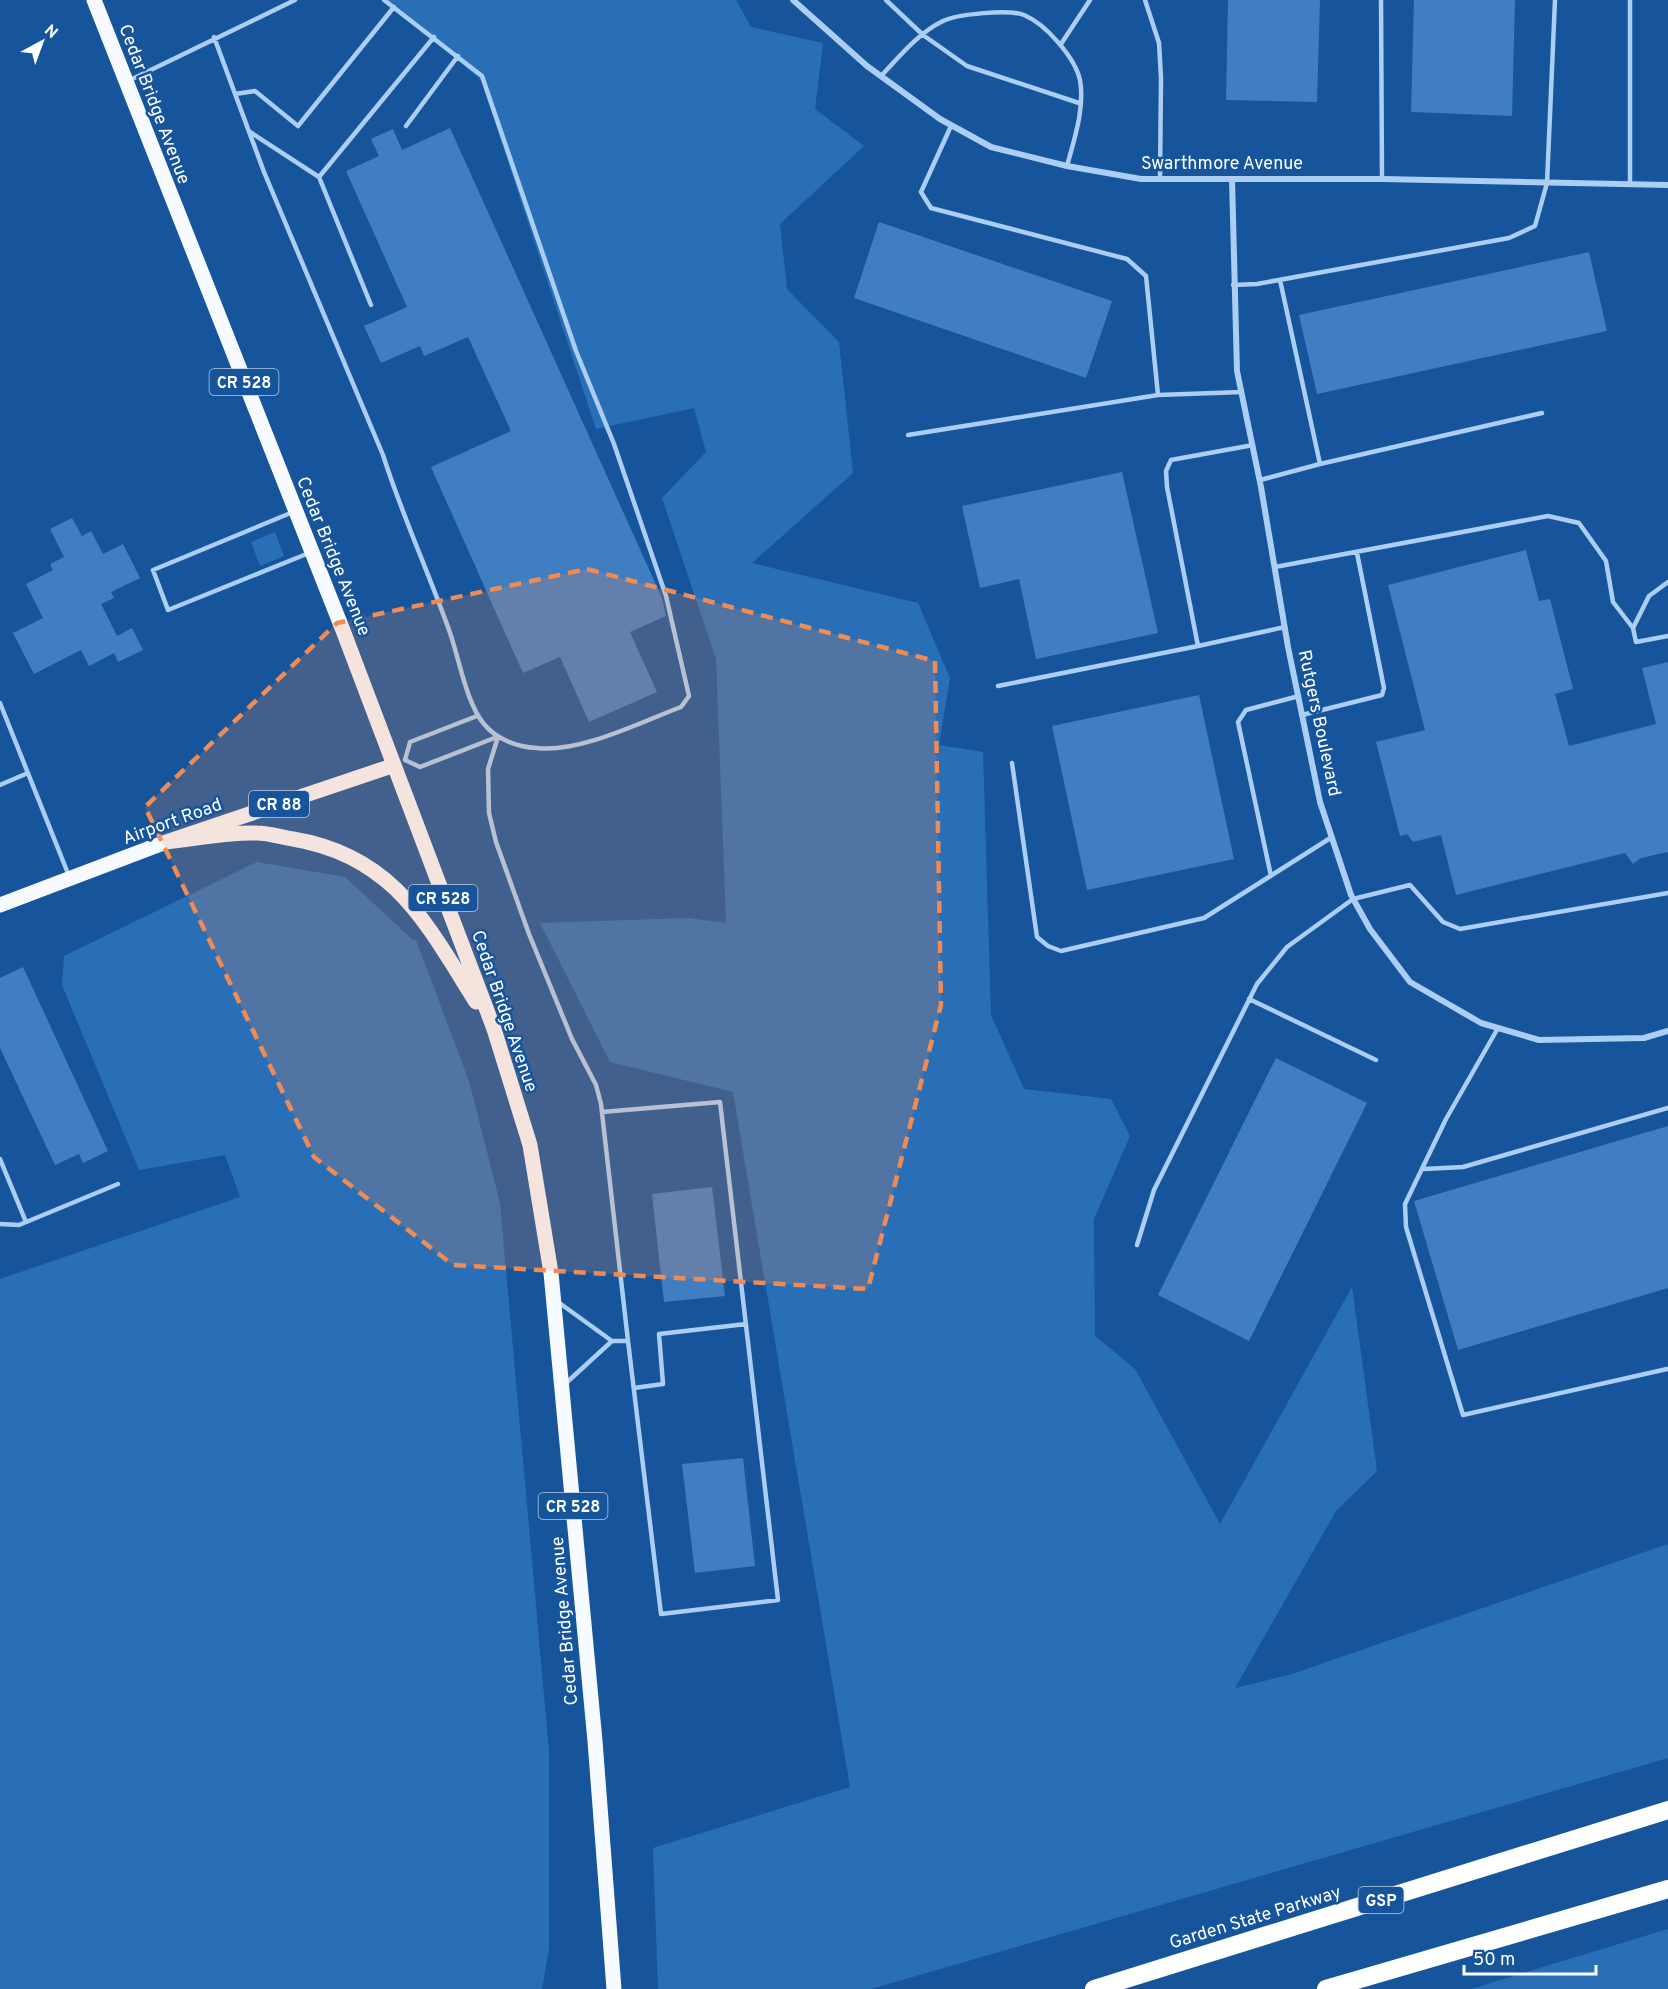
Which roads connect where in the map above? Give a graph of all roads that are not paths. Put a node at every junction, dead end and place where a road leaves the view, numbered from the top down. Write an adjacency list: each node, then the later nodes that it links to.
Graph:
1 (93, 0): 18 (main road, Cedar Bridge Avenue / CR 528)
2 (295, 0): 13 (lane)
3 (384, 0): 11 (lane)
4 (794, 0): 17 (street, Swarthmore Avenue)
5 (886, 0): 12 (lane)
6 (1090, 0): 15 (lane)
7 (1145, 0): 26 (lane)
8 (1381, 0): 28 (lane)
9 (1555, 0): 29 (lane)
10 (1630, 0): 30 (lane)
11 (394, 7): 14 (lane); 19 (lane)
12 (923, 35): 15 (lane); 17 (lane); 20 (lane)
13 (214, 37): 18 (lane); 19 (lane)
14 (434, 38): 16 (lane); 25 (lane)
15 (1061, 44): 20 (lane)
16 (458, 56): 21 (lane); 56 (lane)
17 (881, 76): 22 (street, Swarthmore Avenue)
18 (125, 82): 42 (main road, Cedar Bridge Avenue / CR 528)
19 (235, 94): 23 (lane)
20 (1079, 103): 24 (lane)
21 (406, 126)
22 (951, 126): 24 (street, Swarthmore Avenue); 36 (lane)
23 (249, 132): 25 (lane); 55 (lane)
24 (1067, 166): 26 (street, Swarthmore Avenue)
25 (319, 177): 34 (lane)
26 (1160, 179): 27 (street, Swarthmore Avenue)
27 (1232, 179): 28 (street, Swarthmore Avenue); 33 (street, Rutgers Boulevard)
28 (1382, 179): 29 (street, Swarthmore Avenue)
29 (1547, 183): 30 (street, Swarthmore Avenue); 32 (lane)
30 (1630, 184): 31 (street, Swarthmore Avenue)
31 (1668, 185)
32 (1280, 280): 33 (lane); 40 (lane)
33 (1233, 285): 35 (street, Rutgers Boulevard)
34 (371, 304)
35 (1242, 392): 36 (lane); 39 (street, Rutgers Boulevard)
36 (1158, 395): 38 (lane)
37 (1542, 413): 40 (lane)
38 (908, 435)
39 (1253, 445): 41 (street, Rutgers Boulevard); 50 (lane)
40 (1320, 464): 41 (lane)
41 (1260, 480): 45 (street, Rutgers Boulevard)
42 (296, 511): 43 (main road, Cedar Bridge Avenue / CR 528); 43 (lane)
43 (312, 552): 57 (main road, Cedar Bridge Avenue / CR 528)
44 (1357, 553): 45 (lane); 48 (lane); 54 (lane)
45 (1275, 567): 47 (street, Rutgers Boulevard)
46 (1668, 582): 48 (lane)
47 (1285, 627): 50 (lane); 52 (street, Rutgers Boulevard)
48 (1633, 628): 49 (lane)
49 (1668, 636)
50 (1198, 646): 51 (lane)
51 (998, 686)
52 (1299, 696): 54 (street, Rutgers Boulevard); 63 (lane)
53 (0, 703): 59 (lane)
54 (1302, 715): 61 (street, Rutgers Boulevard)
55 (477, 716): 56 (lane); 57 (lane)
56 (498, 737): 57 (lane); 74 (lane)
57 (399, 763): 62 (main road, Airport Road / CR 88); 70 (main road, Cedar Bridge Avenue / CR 528)
58 (1012, 763): 63 (lane)
59 (28, 773): 60 (lane); 64 (lane)
60 (0, 785)
61 (1332, 837): 63 (lane); 66 (street, Rutgers Boulevard)
62 (166, 842): 64 (main road, Airport Road / CR 88); 70 (main road)
63 (1271, 876)
64 (70, 880): 67 (main road, Airport Road / CR 88)
65 (1668, 893): 66 (lane)
66 (1353, 899): 68 (lane); 69 (street, Rutgers Boulevard)
67 (0, 905)
68 (1249, 999): 72 (lane); 80 (lane)
69 (1498, 1028): 71 (street, Rutgers Boulevard); 76 (lane)
70 (494, 1029): 81 (main road, Cedar Bridge Avenue / CR 528)
71 (1668, 1030)
72 (1376, 1060)
73 (1668, 1108): 76 (lane)
74 (602, 1112): 82 (lane); 84 (lane)
75 (0, 1160): 78 (lane)
76 (1424, 1169): 85 (lane)
77 (118, 1184): 78 (lane)
78 (26, 1222): 79 (lane)
79 (0, 1224)
80 (1137, 1245)
81 (553, 1298): 83 (lane); 86 (main road, Cedar Bridge Avenue / CR 528)
82 (746, 1324): 87 (lane); 87 (lane)
83 (612, 1341): 84 (lane); 86 (lane)
84 (628, 1341): 87 (lane)
85 (1667, 1370)
86 (562, 1386): 90 (main road, Cedar Bridge Avenue / CR 528)
87 (634, 1388)
88 (1668, 1810): 91 (highway, Garden State Parkway / GSP)
89 (1668, 1889): 92 (highway)
90 (614, 1989)
91 (1094, 1989)
92 (1326, 1989)

